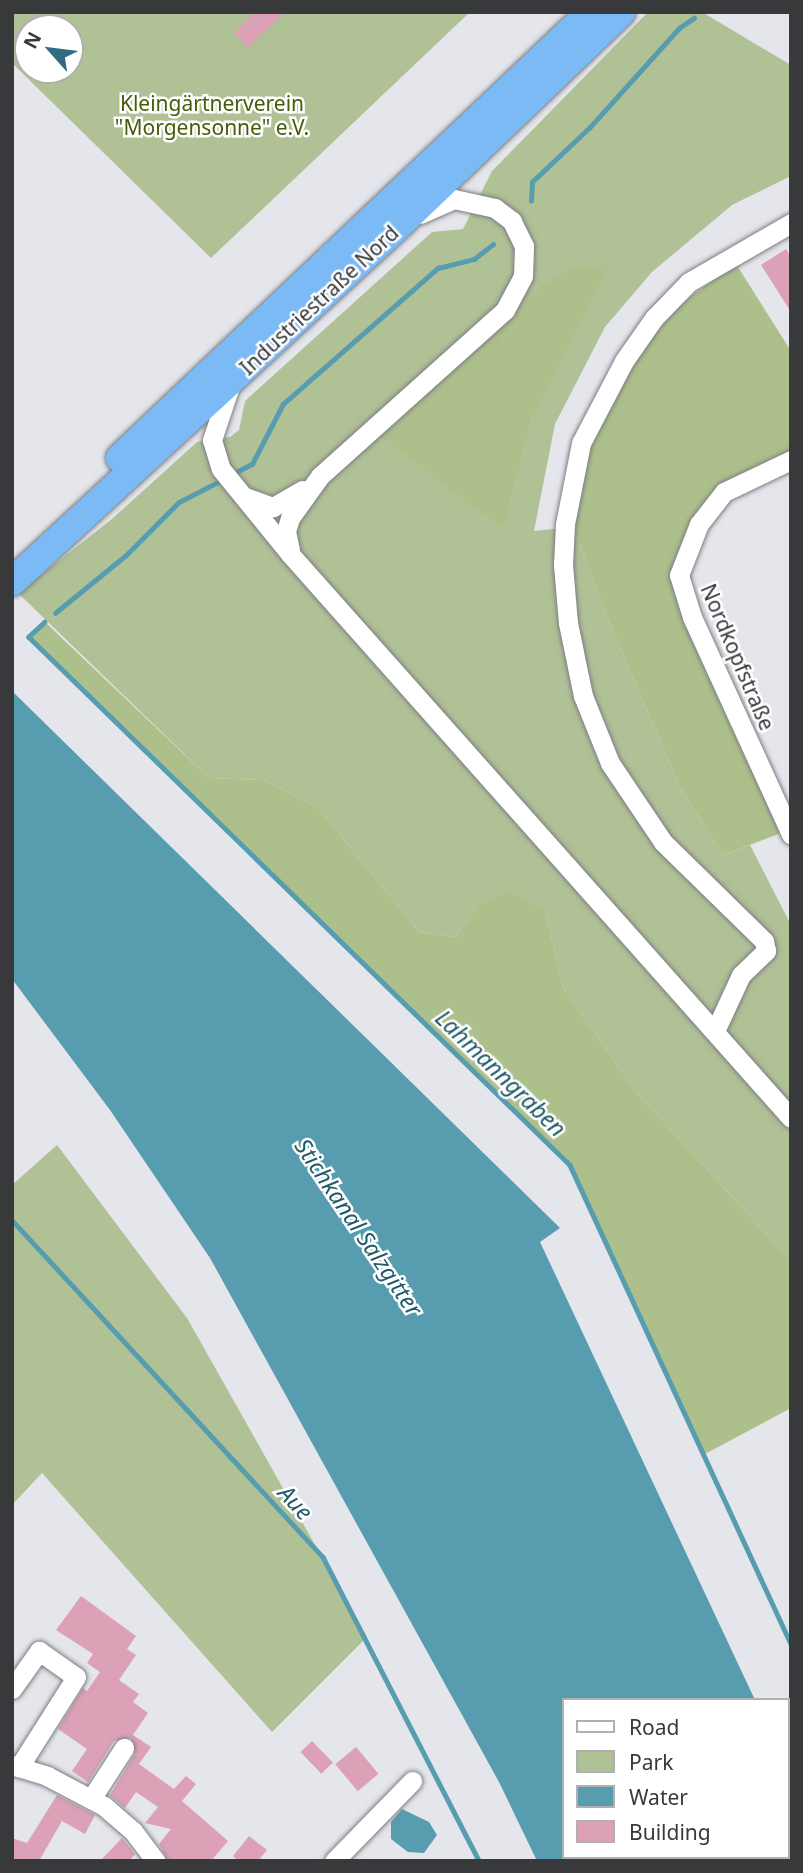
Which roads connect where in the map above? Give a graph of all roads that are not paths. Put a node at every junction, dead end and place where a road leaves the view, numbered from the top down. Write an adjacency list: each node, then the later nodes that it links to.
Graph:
1 (591, 12): 10 (highway, Industriestraße Nord)
2 (621, 12): 4 (highway, Industriestraße Nord)
3 (791, 223): 13 (street)
4 (396, 228): 5 (highway, Industriestraße Nord); 7 (street)
5 (232, 382): 8 (street); 11 (highway, Industriestraße Nord)
6 (791, 460): 12 (street, Nordkopfstraße)
7 (320, 476): 8 (street); 9 (street)
8 (242, 495): 9 (street)
9 (290, 554): 13 (street)
10 (12, 560)
11 (12, 582)
12 (791, 834)
13 (715, 1031): 14 (street)
14 (791, 1118)
15 (12, 1689): 17 (street)
16 (124, 1748): 19 (street)
17 (16, 1766): 19 (street)
18 (412, 1781): 21 (street)
19 (91, 1799): 20 (street)
20 (156, 1861)
21 (334, 1861)

